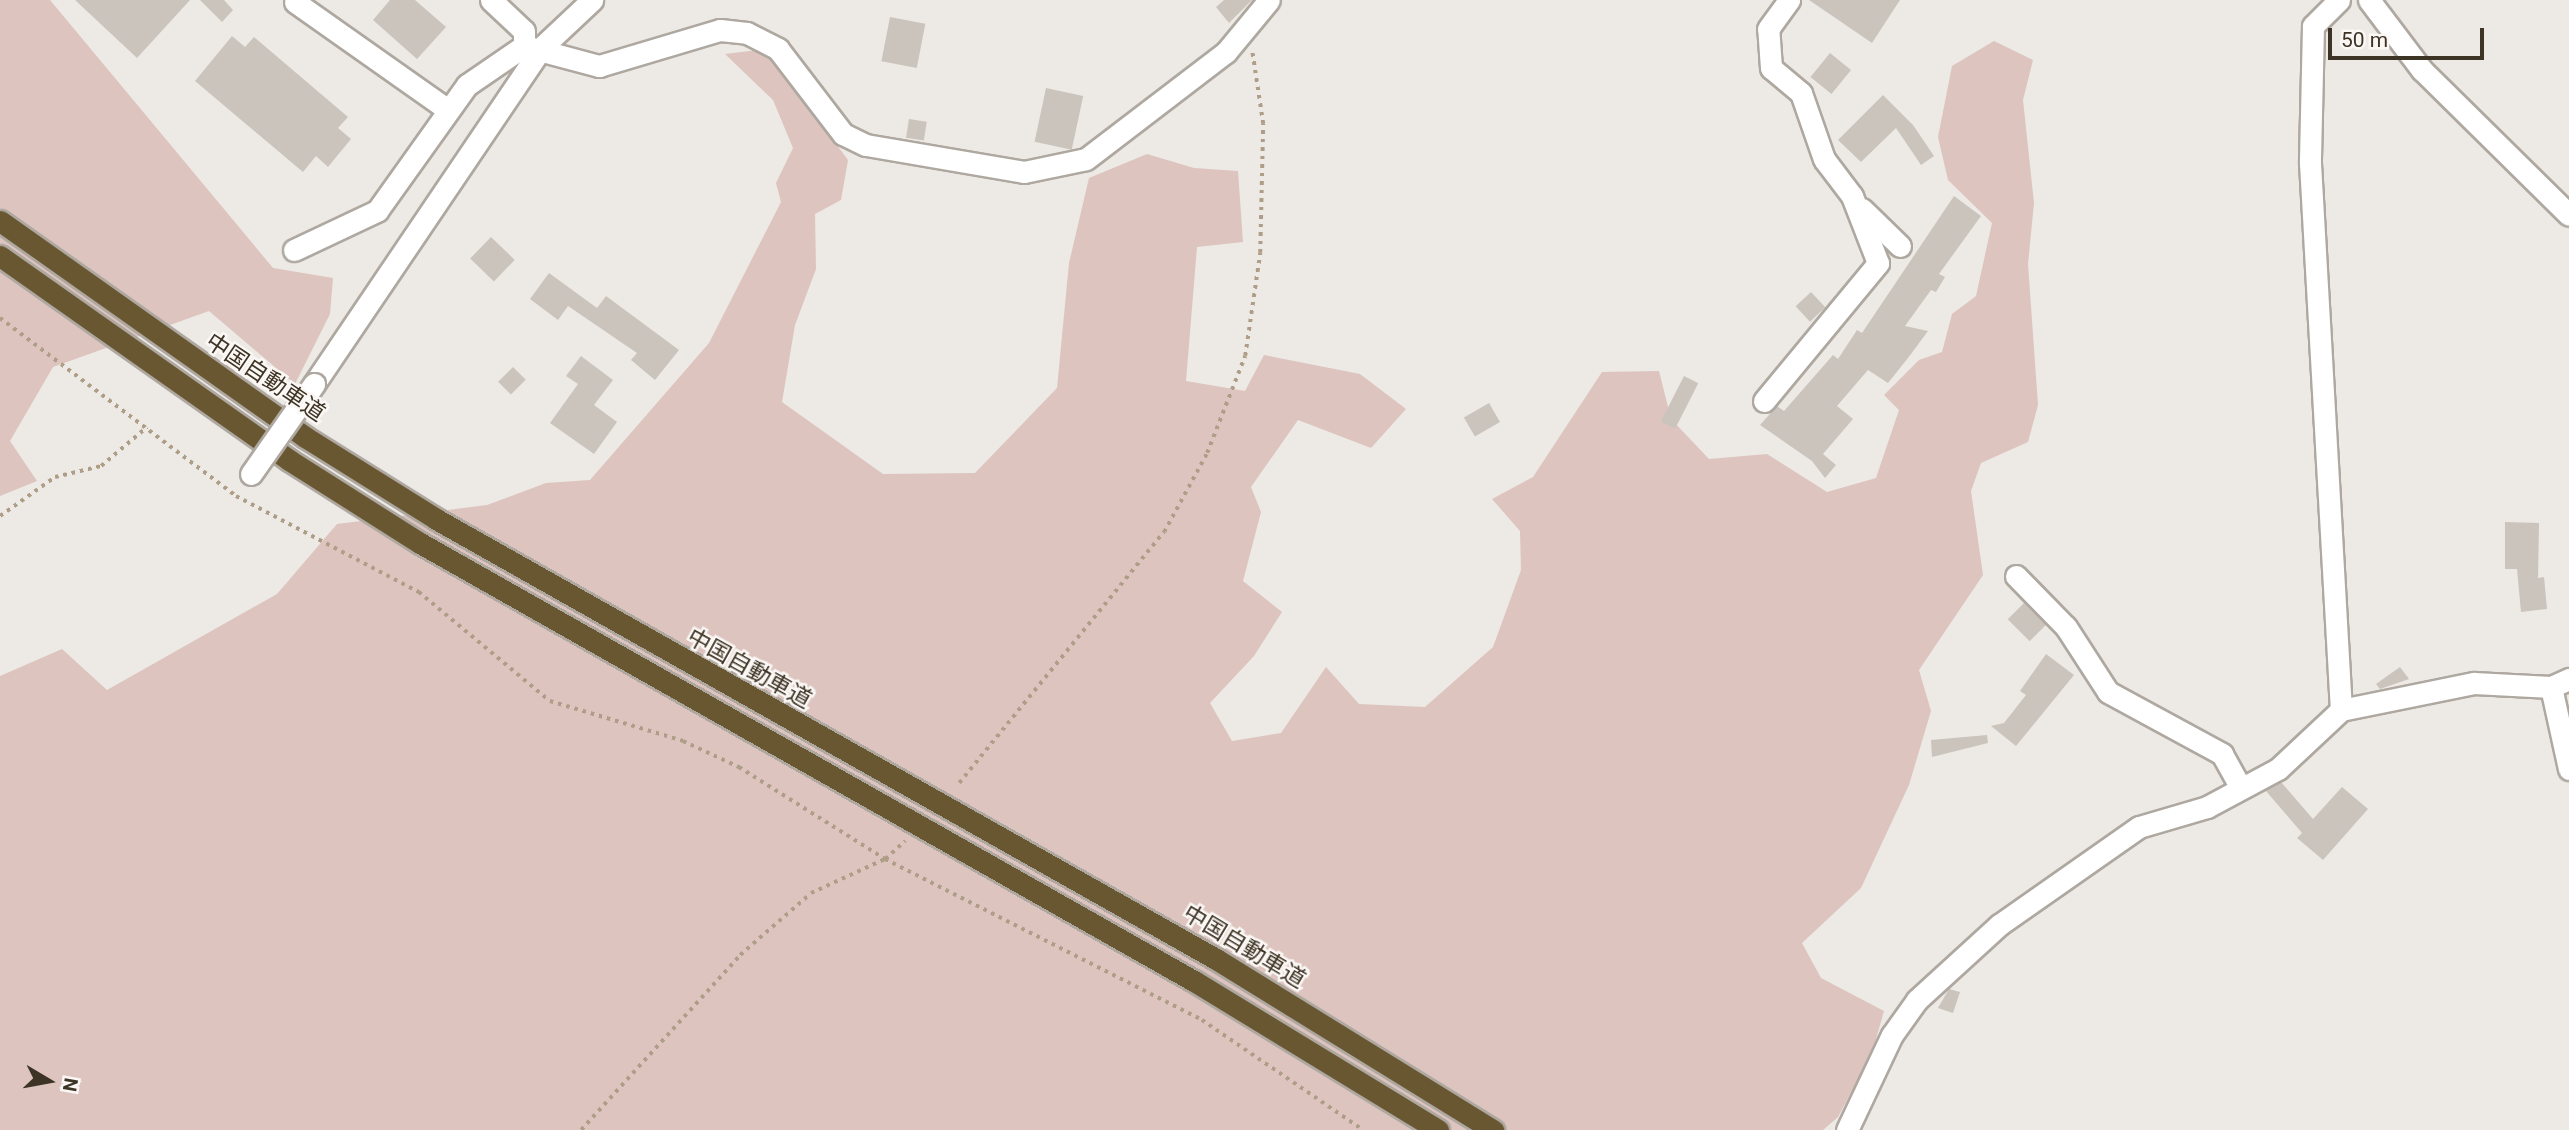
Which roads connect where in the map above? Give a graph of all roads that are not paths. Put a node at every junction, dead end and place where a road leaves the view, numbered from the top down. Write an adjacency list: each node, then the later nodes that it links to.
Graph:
1 (491, 0): 8 (street)
2 (592, 0): 8 (street)
3 (1269, 0): 8 (street)
4 (1789, 0): 10 (street)
5 (2339, 0): 20 (street)
6 (2369, 0): 11 (street)
7 (295, 2): 9 (street)
8 (533, 46): 9 (street); 17 (street, bridge)
9 (448, 110): 14 (street)
10 (1852, 196): 13 (street); 16 (street)
11 (2569, 215)
12 (0, 222): 24 (highway, 中国自動車道)
13 (1900, 246)
14 (294, 250)
15 (0, 256): 23 (highway)
16 (1764, 401)
17 (251, 474)
18 (2016, 576): 22 (street)
19 (2560, 683): 20 (street); 21 (street)
20 (2342, 710): 22 (street)
21 (2569, 769)
22 (2240, 787): 25 (street)
23 (1438, 1130)
24 (1493, 1130)
25 (1847, 1130)

